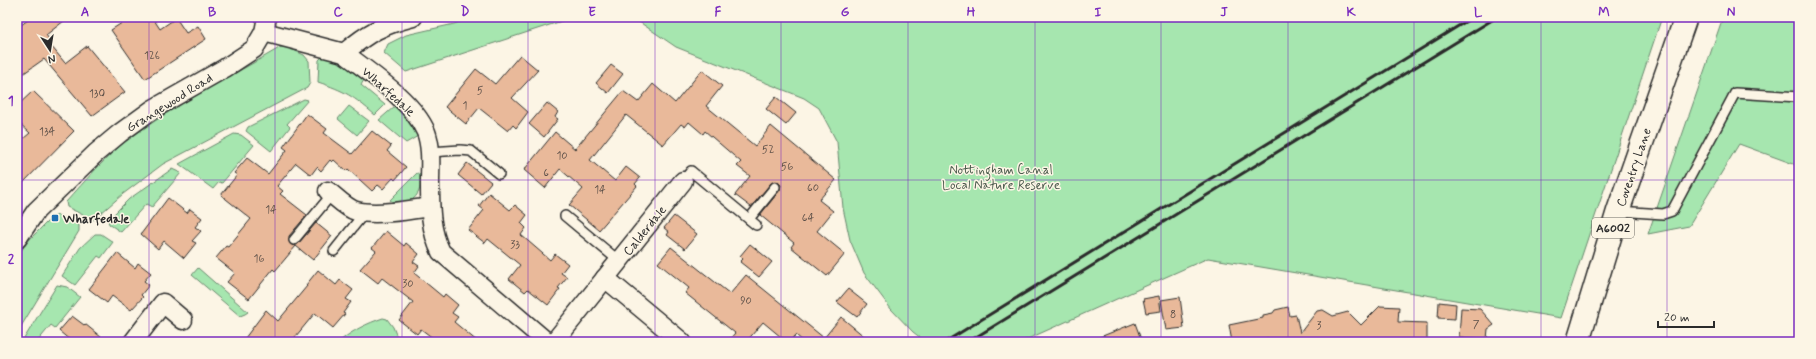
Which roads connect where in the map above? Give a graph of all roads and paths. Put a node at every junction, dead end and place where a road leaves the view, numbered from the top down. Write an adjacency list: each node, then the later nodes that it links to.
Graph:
1 (414, 17): 4 (street)
2 (1686, 17): 13 (main road, Coventry Lane / A6002)
3 (266, 24): 4 (street); 15 (street, Grangewood Road)
4 (344, 53): 6 (street, Wharfedale)
5 (1799, 97): 13 (lane)
6 (430, 152): 7 (lane); 11 (street, Wharfedale)
7 (499, 174)
8 (683, 181): 9 (lane); 18 (street, Calderdale)
9 (775, 186)
10 (330, 193): 12 (street); 16 (lane)
11 (430, 207): 12 (street); 22 (street, Wharfedale)
12 (366, 211): 17 (lane)
13 (1618, 211): 25 (main road, Coventry Lane / A6002)
14 (565, 216): 18 (lane)
15 (17, 239)
16 (294, 240)
17 (334, 251)
18 (619, 261): 19 (street, Calderdale)
19 (605, 278): 23 (street, Calderdale); 24 (street)
20 (183, 320): 21 (street)
21 (133, 342)
22 (546, 342)
23 (554, 342)
24 (682, 342)
25 (1578, 342)

